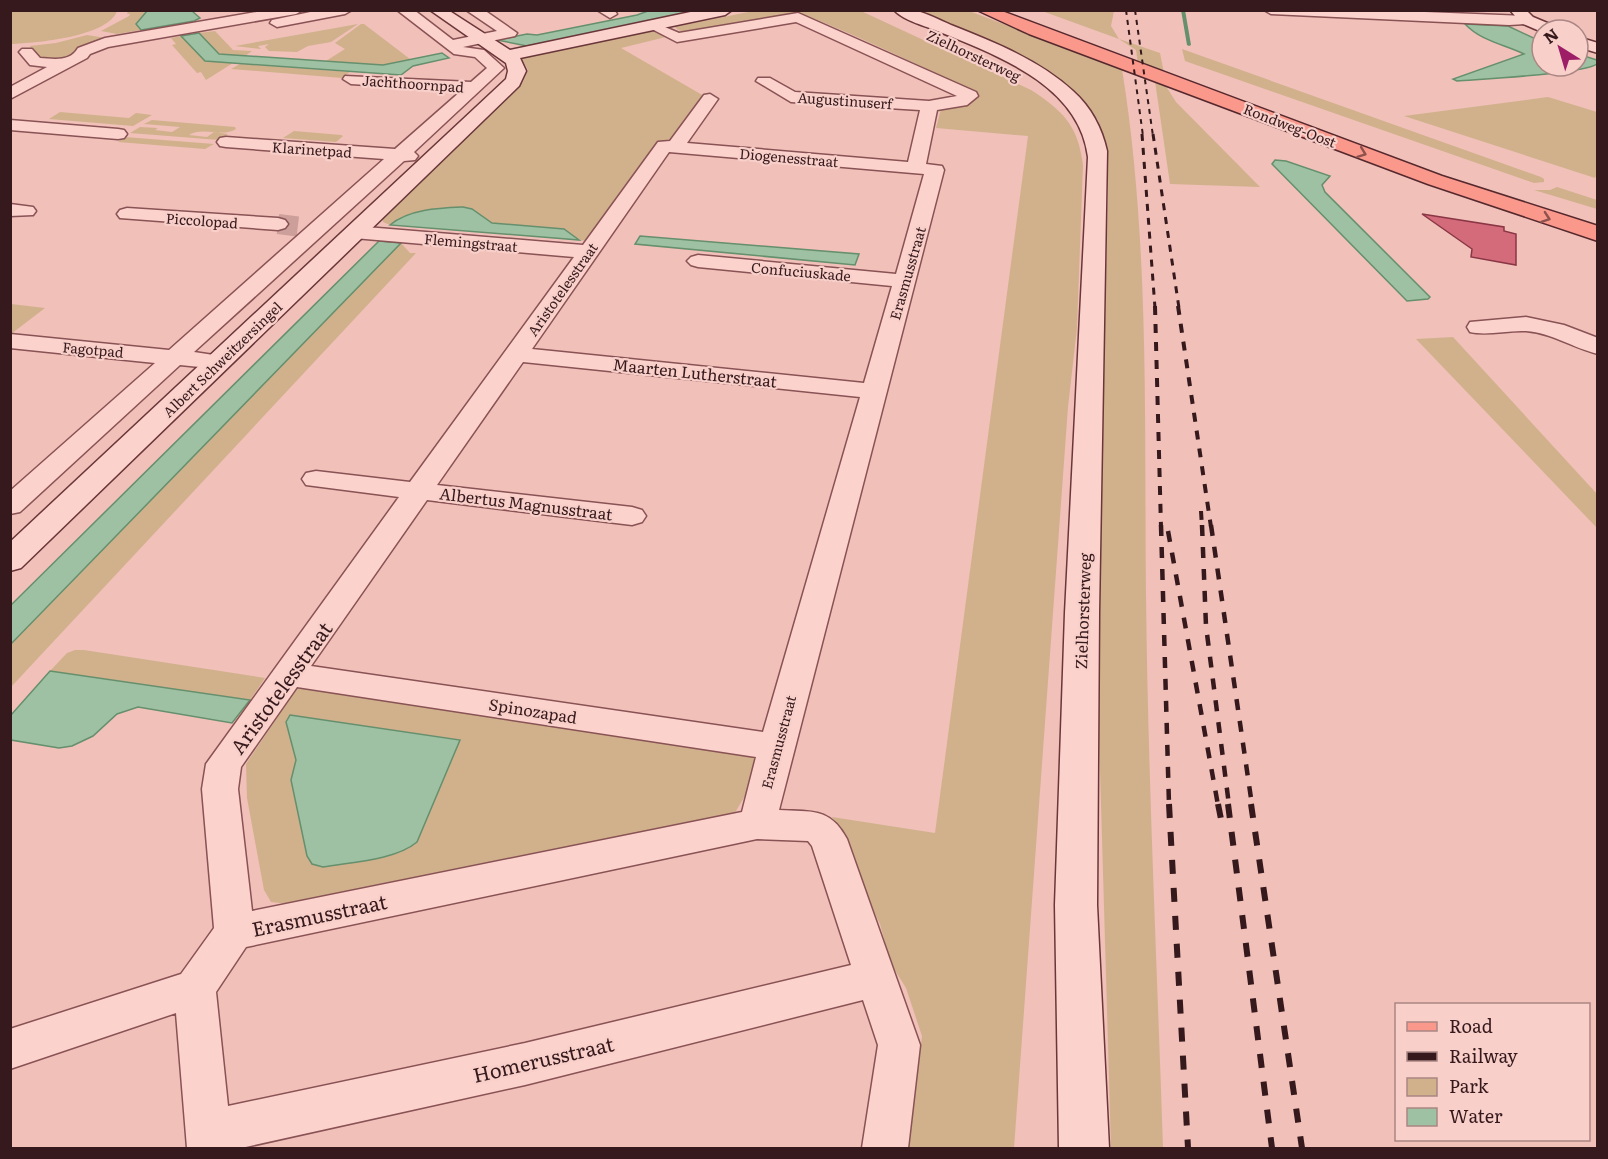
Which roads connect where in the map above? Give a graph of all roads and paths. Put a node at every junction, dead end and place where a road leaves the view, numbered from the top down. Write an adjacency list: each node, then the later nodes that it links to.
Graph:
1 (296, 10): 12 (street)
2 (345, 10): 12 (street)
3 (404, 10): 15 (street, Albert Schweitzersingel)
4 (437, 10): 14 (street)
5 (474, 10): 14 (street)
6 (724, 10): 13 (street)
7 (984, 10): 36 (main road, Rondweg-Oost, one-way to 36)
8 (1012, 10): 33 (main road, Rondweg-Oost)
9 (1271, 10): 11 (street)
10 (894, 13): 62 (street, Zielhorsterweg)
11 (1522, 15)
12 (224, 23): 18 (street)
13 (653, 26): 17 (street); 24 (street)
14 (480, 39): 15 (street); 17 (street)
15 (451, 45): 21 (street, Albert Schweitzersingel)
16 (27, 52): 18 (street)
17 (507, 56): 30 (street, Albert Schweitzersingel)
18 (65, 64): 22 (street)
19 (351, 79): 21 (street, Jachthoornpad)
20 (764, 81): 24 (street, Augustinuserf)
21 (475, 87): 29 (street, Albert Schweitzersingel)
22 (10, 93)
23 (710, 99): 28 (street, Aristotelesstraat)
24 (929, 106): 31 (street)
25 (10, 125): 26 (street)
26 (118, 134)
27 (226, 142): 29 (street, Klarinetpad)
28 (669, 147): 31 (street, Diogenesstraat); 37 (street, Aristotelesstraat)
29 (398, 156): 30 (street); 44 (street, Albert Schweitzersingel)
30 (433, 158): 35 (street, Albert Schweitzersingel)
31 (915, 168): 39 (street, Erasmusstraat)
32 (127, 214): 34 (street, Piccolopad)
33 (1598, 217)
34 (278, 224)
35 (354, 232): 37 (street, Flemingstraat); 45 (street, Albert Schweitzersingel)
36 (1598, 234)
37 (588, 252): 43 (street, Aristotelesstraat)
38 (698, 261): 39 (street, Confuciuskade)
39 (905, 280): 46 (street, Erasmusstraat)
40 (1478, 327): 42 (street)
41 (10, 341): 44 (street, Fagotpad)
42 (1598, 347)
43 (516, 354): 46 (street, Maarten Lutherstraat); 48 (street, Aristotelesstraat)
44 (176, 356): 45 (street, Fagotpad); 49 (street, Albert Schweitzersingel)
45 (219, 362): 52 (street, Albert Schweitzersingel)
46 (873, 391): 55 (street, Erasmusstraat)
47 (316, 479): 48 (street)
48 (420, 490): 51 (street, Albertus Magnusstraat); 54 (street, Aristotelesstraat)
49 (10, 506)
50 (10, 513): 52 (street)
51 (632, 516)
52 (55, 519): 53 (street, Albert Schweitzersingel)
53 (10, 561)
54 (289, 674): 55 (street, Spinozapad); 57 (street, Aristotelesstraat)
55 (776, 747): 56 (street, Erasmusstraat)
56 (757, 824): 57 (street, Erasmusstraat); 58 (street, Erasmusstraat)
57 (234, 932): 59 (street)
58 (875, 978): 61 (street, Homerusstraat); 63 (street)
59 (195, 988): 60 (street); 61 (street)
60 (10, 1049)
61 (209, 1141)
62 (1082, 1142)
63 (885, 1149)

